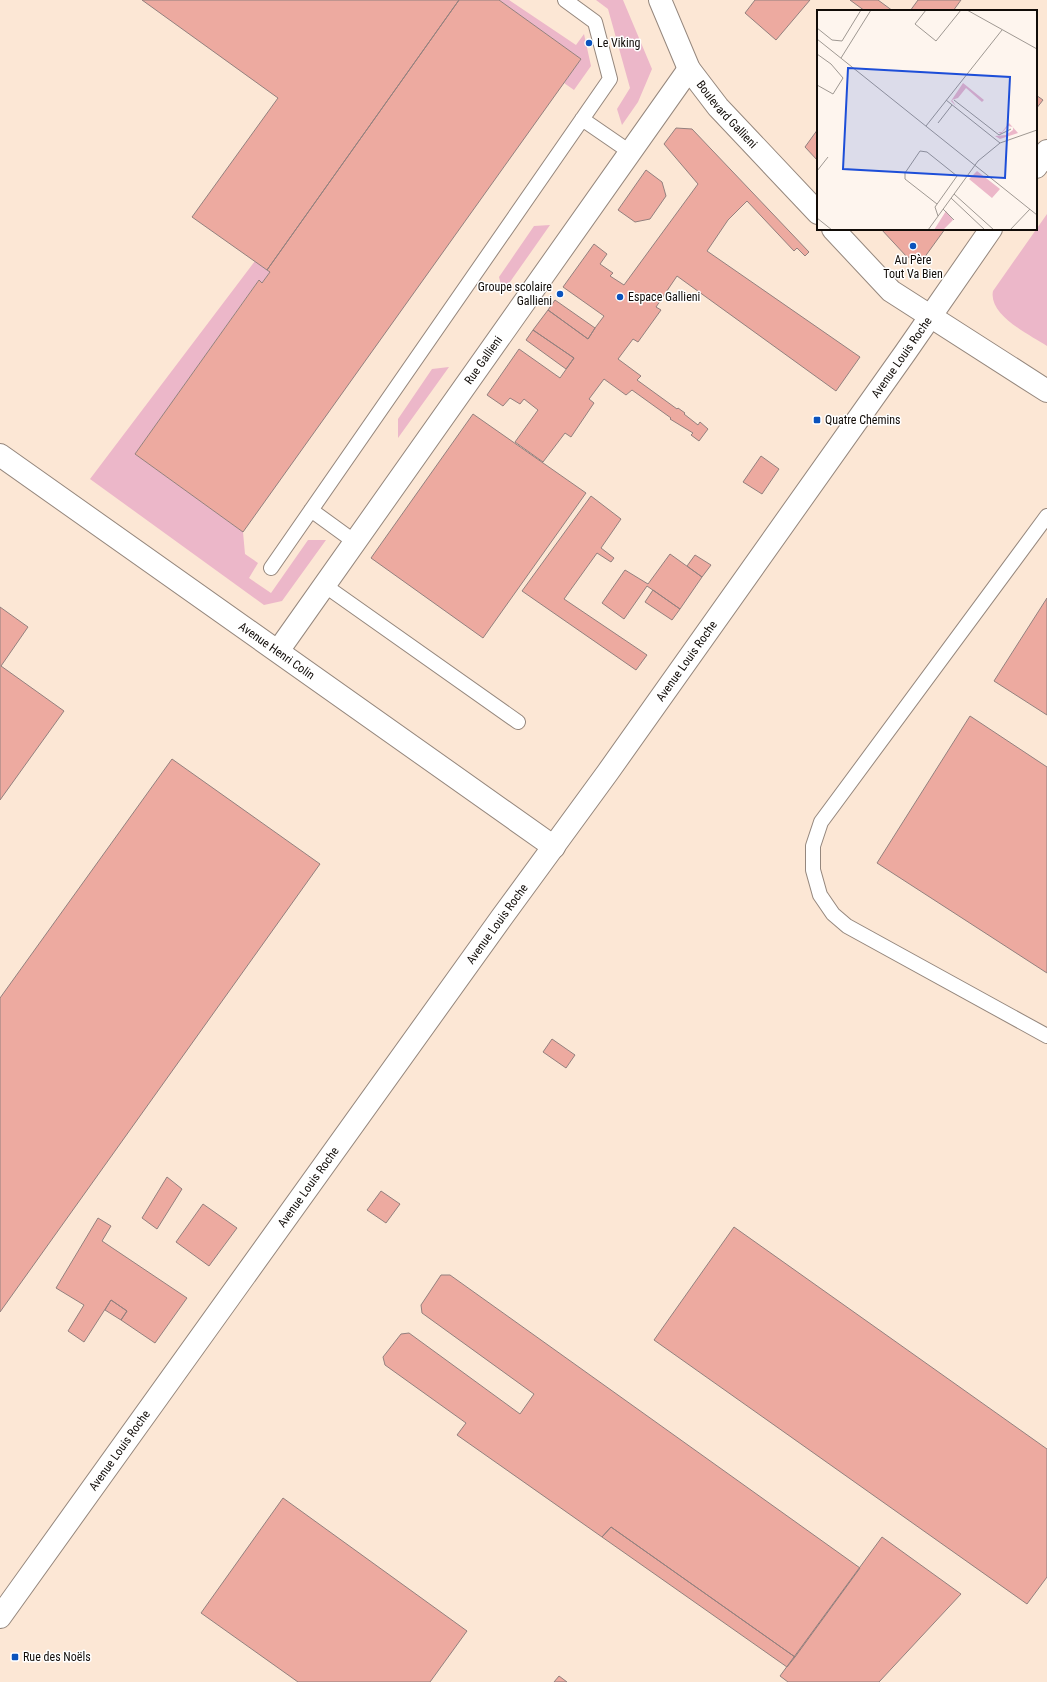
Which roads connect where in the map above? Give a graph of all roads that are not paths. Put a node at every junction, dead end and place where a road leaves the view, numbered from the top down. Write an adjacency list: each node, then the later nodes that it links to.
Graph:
1 (565, 0): 4 (lane)
2 (660, 0): 3 (main road, Boulevard Gallieni)
3 (689, 69): 6 (main road, Rue Gallieni); 8 (main road, Boulevard Gallieni)
4 (582, 119): 6 (lane); 14 (lane)
5 (1047, 151): 7 (main road)
6 (630, 152): 16 (main road, Rue Gallieni)
7 (1037, 166)
8 (817, 212)
9 (834, 230): 11 (main road)
10 (990, 230): 11 (main road, Avenue Louis Roche)
11 (930, 316): 12 (main road); 21 (main road, Avenue Louis Roche)
12 (1047, 391)
13 (0, 455): 19 (main road, Avenue Henri Colin)
14 (311, 510): 16 (lane); 17 (lane)
15 (1047, 516): 22 (lane)
16 (355, 542): 18 (main road, Rue Gallieni)
17 (271, 568)
18 (324, 585): 19 (main road, Rue Gallieni); 20 (lane)
19 (278, 651): 21 (main road, Avenue Henri Colin)
20 (518, 722)
21 (554, 846): 23 (main road, Avenue Louis Roche)
22 (1047, 1036)
23 (0, 1617)

